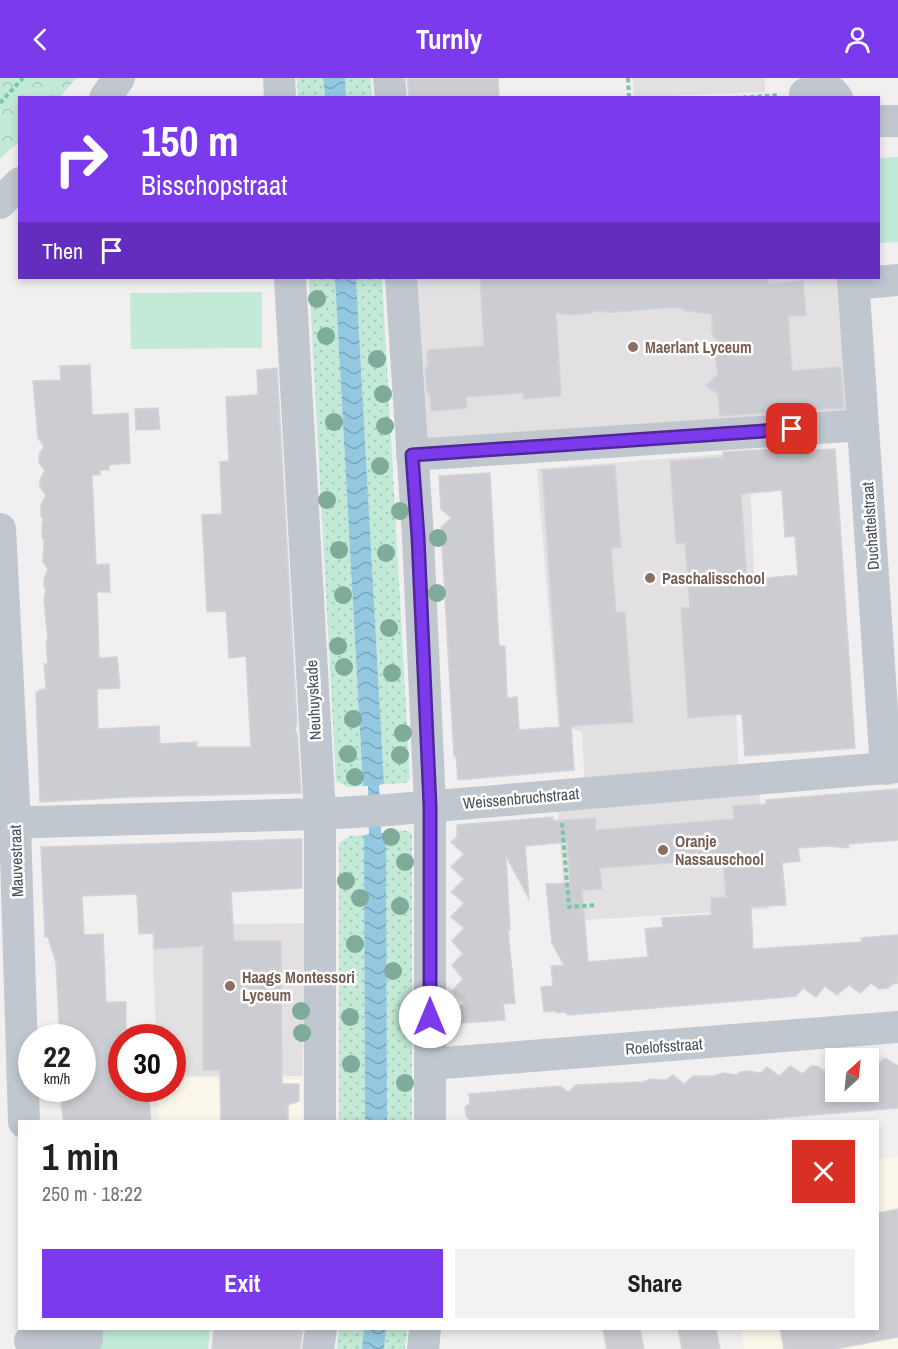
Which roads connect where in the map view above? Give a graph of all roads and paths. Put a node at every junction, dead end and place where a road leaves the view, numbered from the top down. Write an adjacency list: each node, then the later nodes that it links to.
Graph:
1 (23, 78): 13 (path)
2 (119, 78): 7 (street)
3 (279, 78): 8 (street)
4 (389, 78): 9 (street)
5 (628, 78): 10 (path)
6 (805, 94): 11 (path); 12 (street)
7 (106, 96)
8 (280, 96)
9 (391, 96)
10 (629, 96)
11 (770, 96)
12 (835, 96)
13 (0, 103)
14 (880, 121): 15 (street)
15 (898, 121)
16 (18, 185): 17 (street)
17 (0, 203)
18 (290, 279): 28 (street, Neuhuyskade)
19 (401, 279): 23 (street)
20 (898, 280): 21 (street)
21 (853, 281): 22 (street, Duchattelstraat)
22 (863, 425): 23 (street); 25 (street, Duchattelstraat)
23 (412, 455): 27 (street)
24 (0, 529): 29 (street, Mauvestraat)
25 (892, 768): 26 (street, Weissenbruchstraat)
26 (559, 795): 27 (street, Weissenbruchstraat); 30 (path)
27 (430, 806): 28 (street, Weissenbruchstraat); 32 (street)
28 (320, 814): 29 (street, Weissenbruchstraat); 34 (street, Neuhuyskade)
29 (7, 823): 33 (street, Mauvestraat)
30 (597, 905)
31 (898, 1028): 32 (street, Roelofsstraat)
32 (430, 1064): 35 (street)
33 (24, 1120)
34 (320, 1120)
35 (430, 1120)
36 (87, 1330): 39 (street)
37 (321, 1330): 40 (street)
38 (425, 1330): 41 (street)
39 (30, 1340)
40 (318, 1349)
41 (423, 1349)

